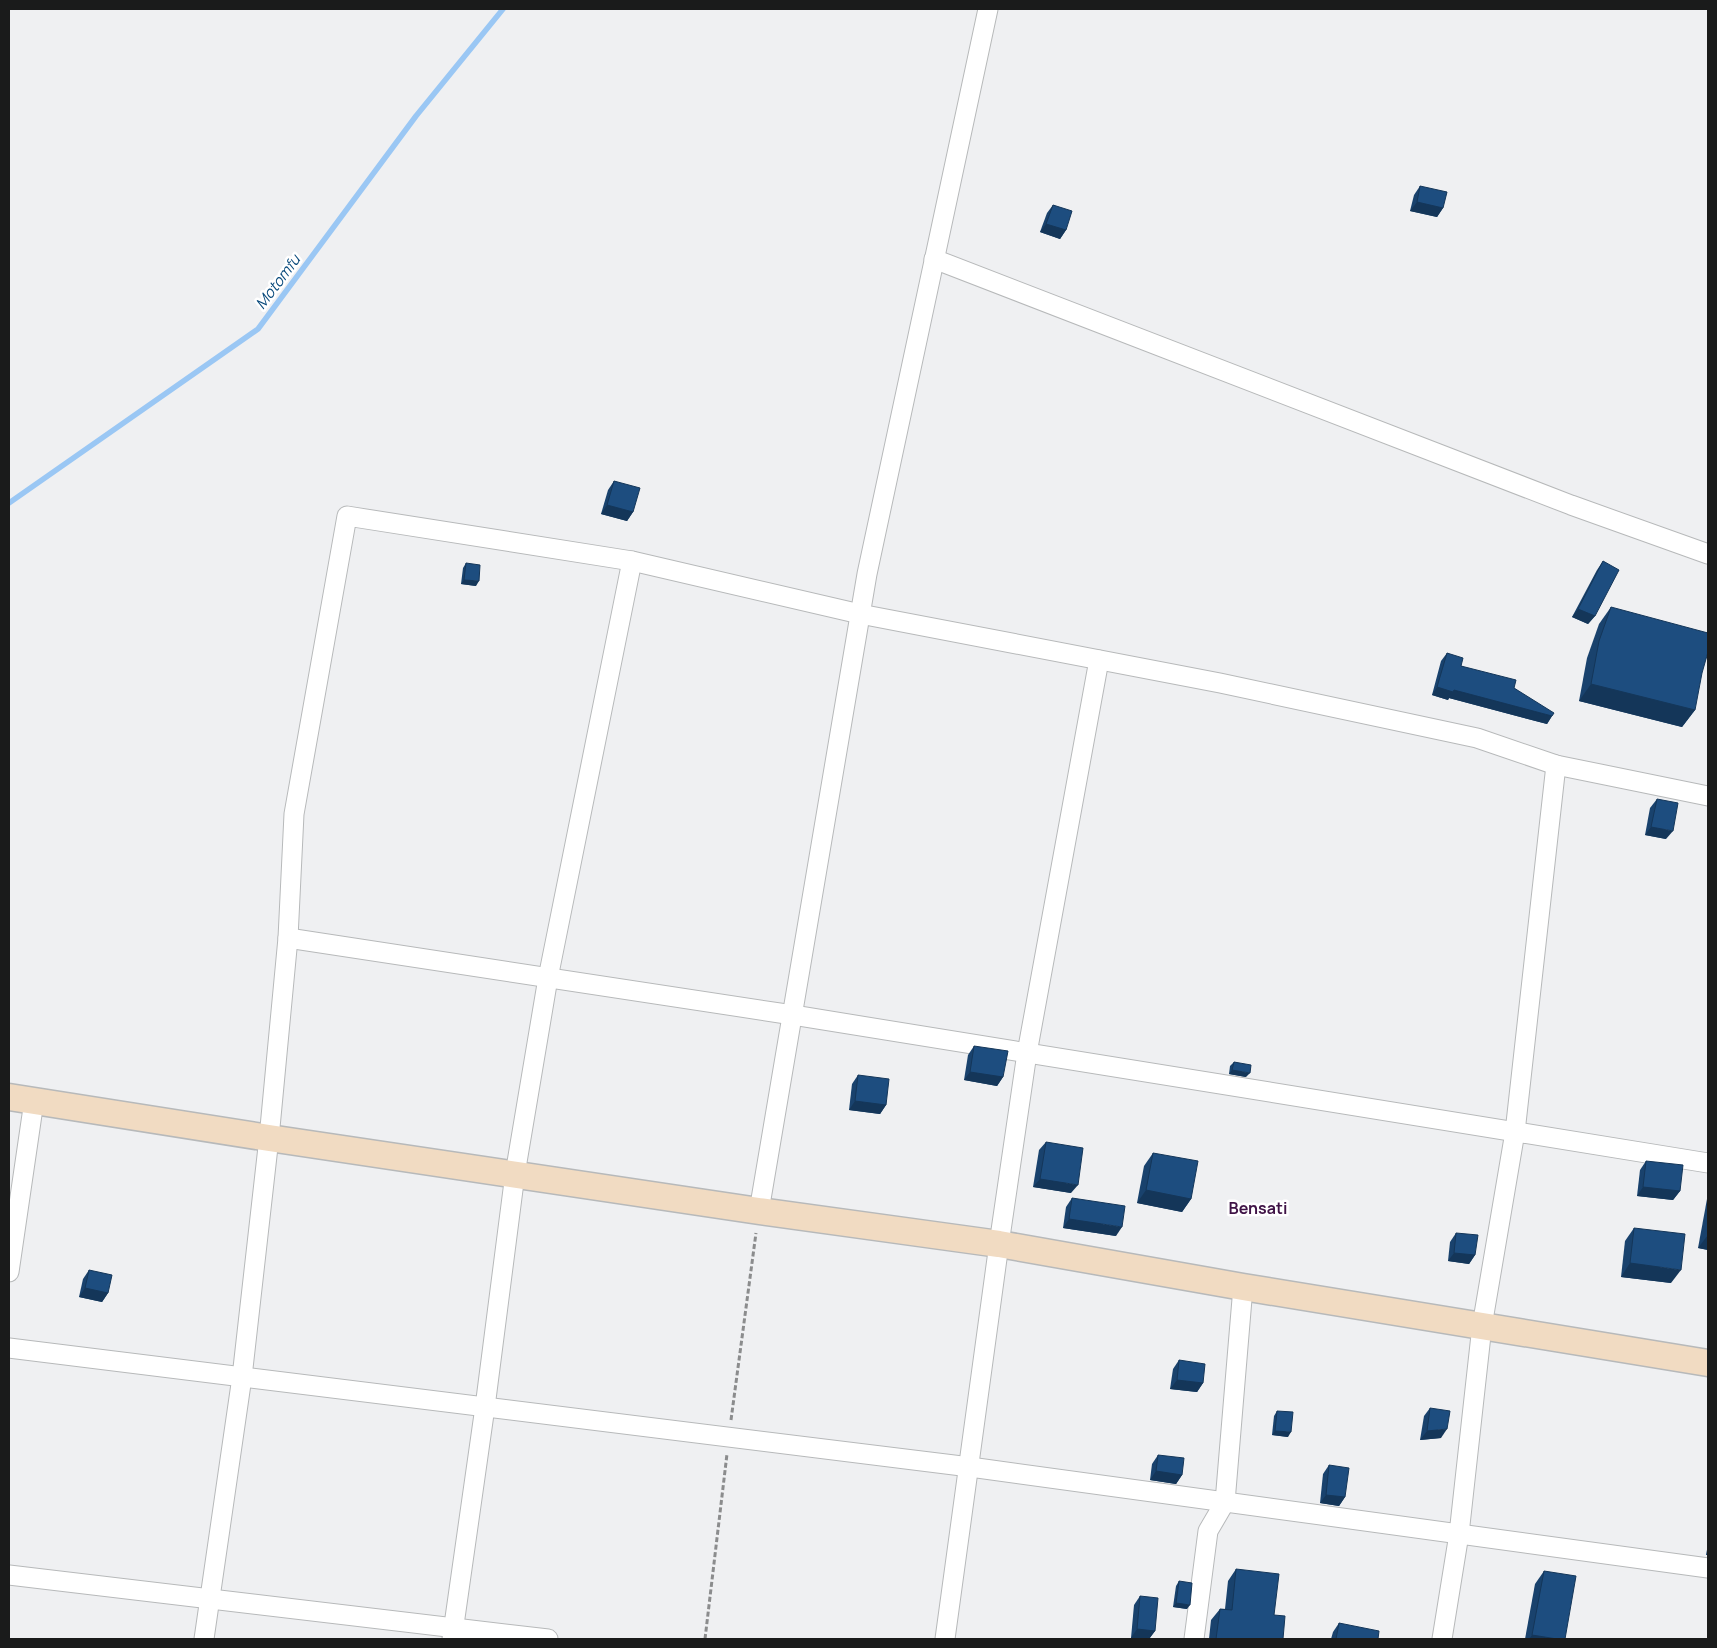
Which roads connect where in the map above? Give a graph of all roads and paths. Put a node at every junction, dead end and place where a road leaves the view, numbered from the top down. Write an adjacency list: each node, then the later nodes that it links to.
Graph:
1 (988, 9): 2 (street)
2 (934, 259): 3 (street); 5 (street)
3 (1708, 554)
4 (632, 561): 5 (street); 9 (street); 10 (street)
5 (860, 614): 6 (street); 11 (street)
6 (1099, 660): 7 (street); 12 (street)
7 (1556, 765): 8 (street); 14 (street)
8 (1708, 796)
9 (288, 938): 10 (street); 15 (street)
10 (548, 978): 11 (street); 17 (street)
11 (793, 1015): 12 (street); 18 (street)
12 (1027, 1054): 14 (street); 19 (street)
13 (21, 1099): 15 (street); 20 (street)
14 (1515, 1132): 16 (street); 22 (street)
15 (269, 1138): 17 (street); 25 (street)
16 (1708, 1163)
17 (515, 1174): 18 (street); 26 (street)
18 (759, 1211): 19 (street)
19 (999, 1244): 21 (street); 27 (street)
20 (9, 1272)
21 (1244, 1288): 22 (street); 28 (street)
22 (1482, 1326): 24 (street); 29 (street)
23 (9, 1348): 25 (street)
24 (1708, 1363)
25 (242, 1377): 26 (street); 32 (street)
26 (485, 1407): 27 (street); 33 (street)
27 (970, 1467): 28 (street); 36 (street)
28 (1225, 1502): 29 (street); 37 (street)
29 (1459, 1534): 30 (street); 38 (street)
30 (1708, 1568)
31 (9, 1575): 32 (street)
32 (209, 1599): 33 (street); 34 (street)
33 (453, 1634): 35 (street)
34 (204, 1639)
35 (548, 1639)
36 (945, 1639)
37 (1194, 1639)
38 (1442, 1639)

